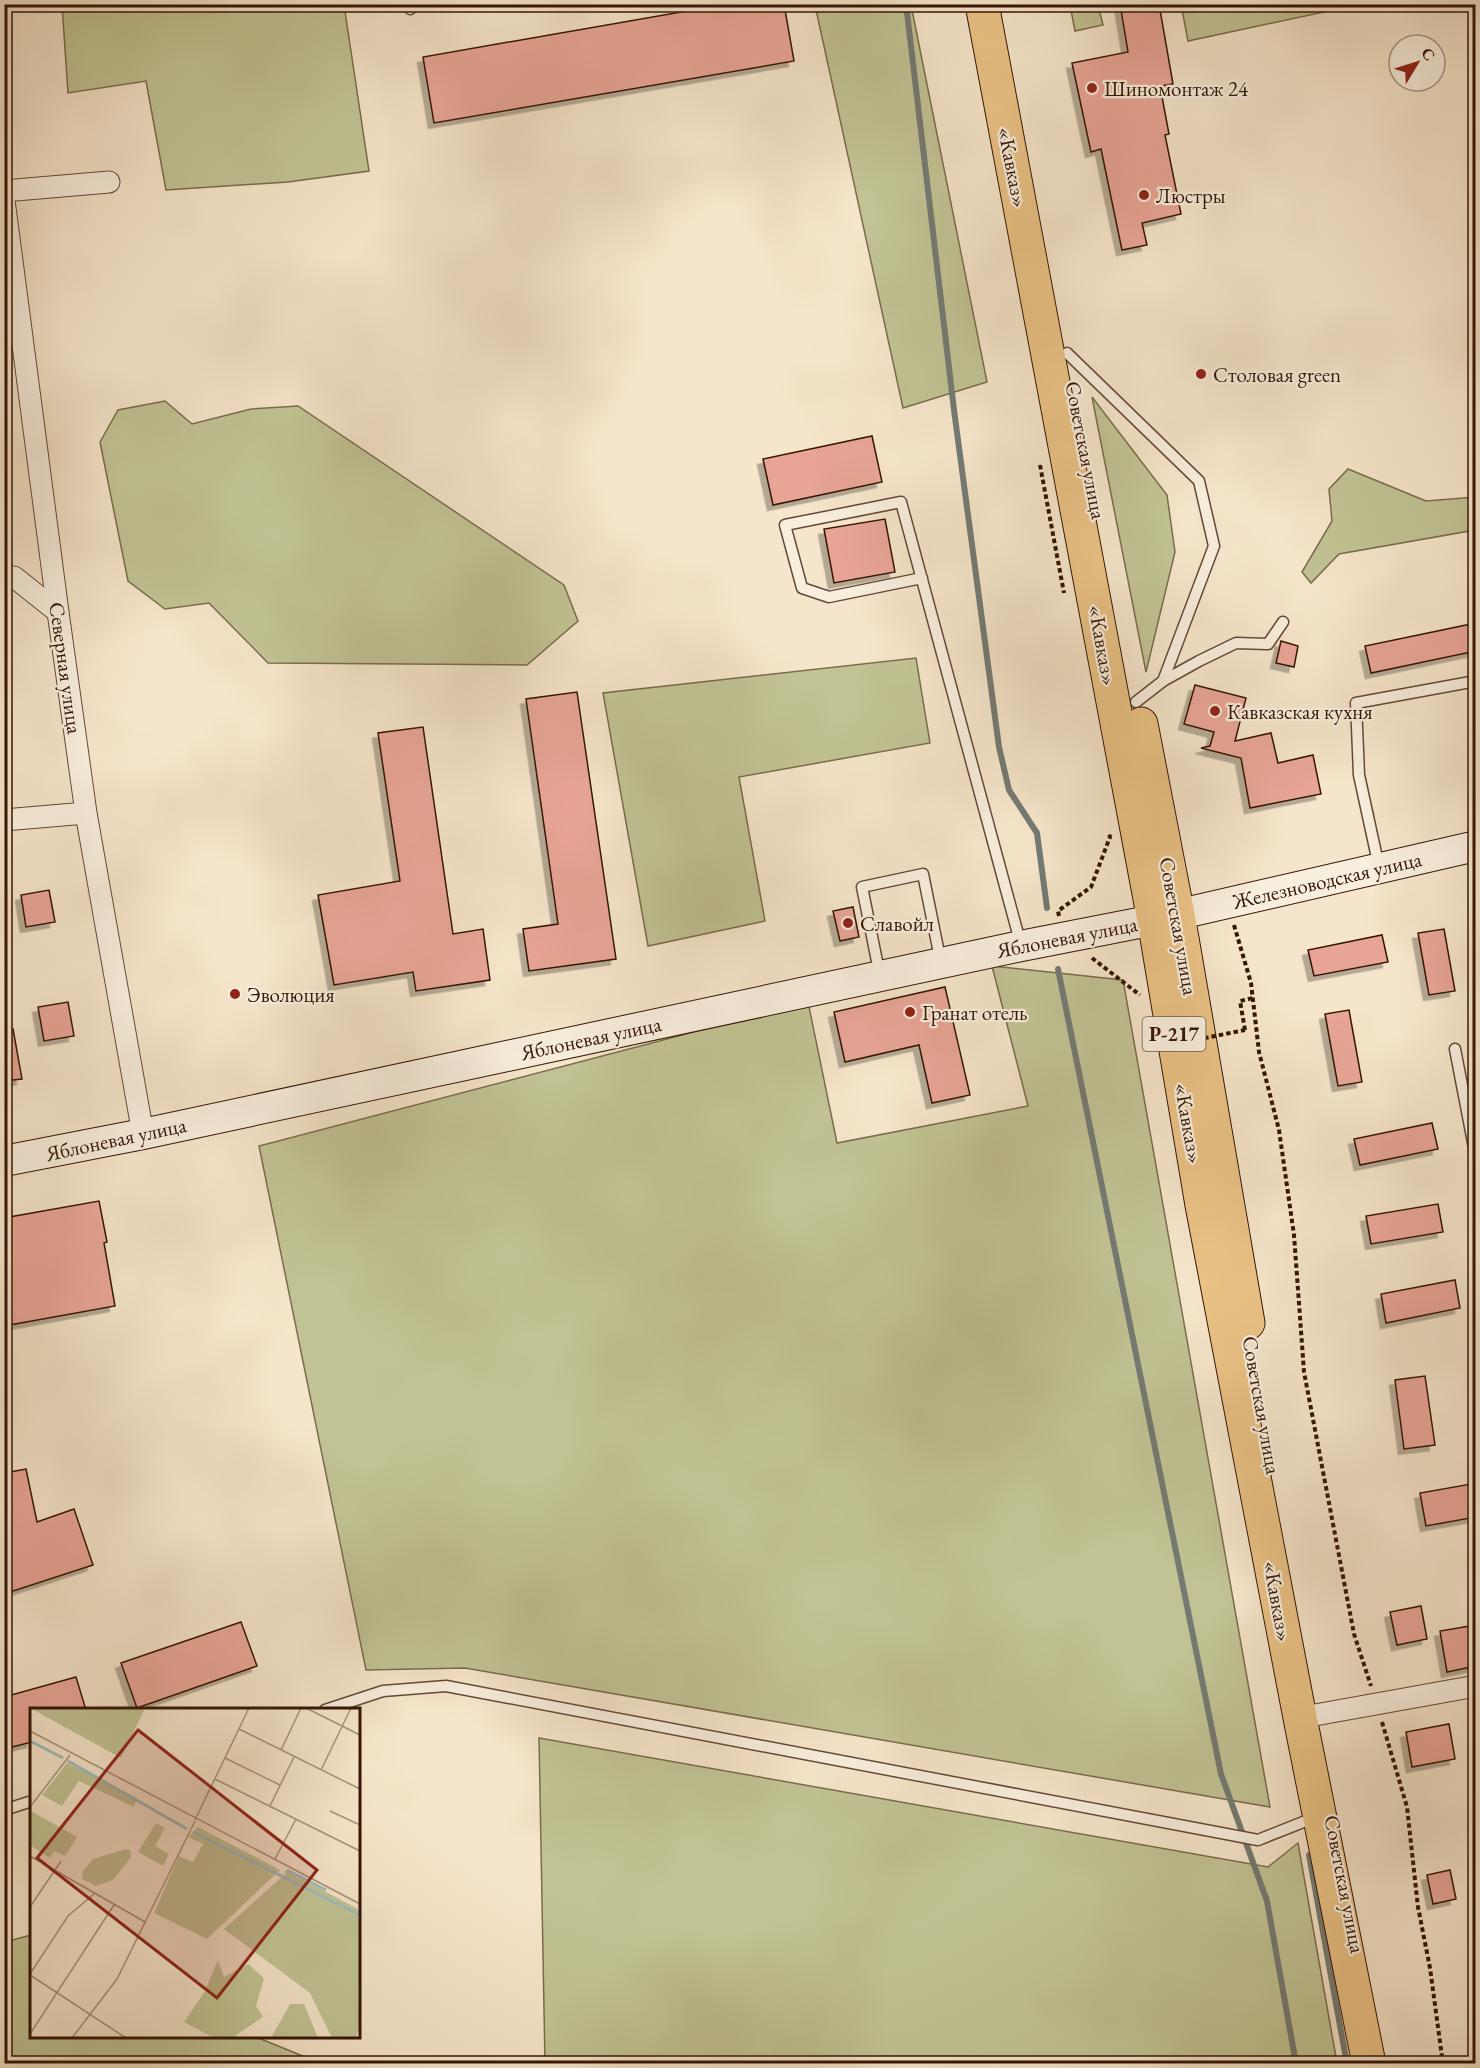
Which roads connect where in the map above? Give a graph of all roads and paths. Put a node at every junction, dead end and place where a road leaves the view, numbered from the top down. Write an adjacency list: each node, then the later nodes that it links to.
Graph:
1 (982, 4): 19 (highway, «Кавказ» / Р-217)
2 (1005, 4): 6 (highway, Советская улица / Р-217)
3 (109, 182): 4 (street)
4 (4, 191)
5 (4, 200): 9 (street, Северная улица)
6 (1067, 353): 11 (lane); 13 (highway, Советская улица / Р-217)
7 (4, 577): 9 (street)
8 (922, 579): 8 (lane); 20 (lane)
9 (58, 612): 14 (street, Северная улица)
10 (1283, 622): 11 (lane)
11 (1163, 681): 13 (lane)
12 (1476, 681): 17 (lane)
13 (1136, 702): 19 (highway, Советская улица / Р-217)
14 (86, 813): 15 (street); 26 (street, Северная улица)
15 (4, 820)
16 (1476, 846): 17 (street, Железноводская улица)
17 (1378, 867): 18 (street, Железноводская улица)
18 (1228, 904): 19 (street, Железноводская улица); 23 (path)
19 (1166, 918): 20 (street, Яблоневая улица); 32 (highway, Советская улица / Р-217); 35 (highway, «Кавказ» / Р-217)
20 (1021, 946): 21 (street, Яблоневая улица)
21 (941, 963): 22 (street, Яблоневая улица); 22 (lane)
22 (880, 976): 26 (street, Яблоневая улица)
23 (1253, 998): 24 (path, bridge); 30 (path)
24 (1160, 1047)
25 (1455, 1049): 27 (lane)
26 (143, 1134): 28 (street, Яблоневая улица)
27 (1476, 1158)
28 (4, 1161)
29 (1476, 1686): 30 (street)
30 (1377, 1705): 32 (street); 38 (path)
31 (331, 1708): 35 (lane)
32 (1315, 1715): 35 (highway, Советская улица / Р-217)
33 (30, 1802): 34 (lane)
34 (4, 1810)
35 (1326, 1814): 36 (highway, «Кавказ» / Р-217); 37 (highway, Советская улица / Р-217)
36 (1369, 2064)
37 (1379, 2064)
38 (1443, 2064)

